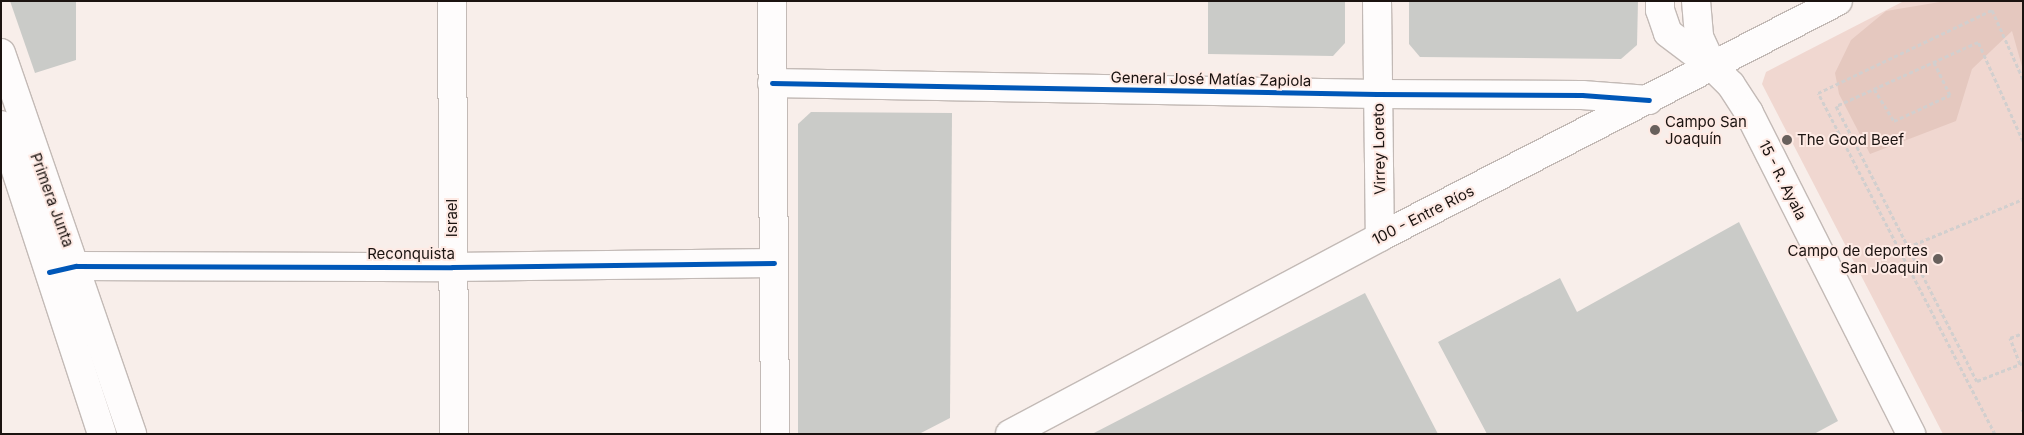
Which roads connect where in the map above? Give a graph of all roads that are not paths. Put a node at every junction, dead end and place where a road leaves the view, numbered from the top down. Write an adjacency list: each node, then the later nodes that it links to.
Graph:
1 (452, 1): 16 (street, Israel)
2 (772, 1): 9 (street)
3 (1378, 1): 10 (street, Virrey Loreto)
4 (1660, 1): 8 (street)
5 (1696, 1): 8 (street)
6 (1838, 1): 8 (street, 100 - Entre Ríos)
7 (1, 53): 12 (street, Primera Junta)
8 (1713, 67): 11 (street, 100 - Entre Ríos); 23 (street, 15 - R. Ayala)
9 (772, 83): 10 (street, General José Matías Zapiola); 14 (street)
10 (1377, 94): 11 (street, General José Matías Zapiola); 13 (street, Virrey Loreto)
11 (1649, 100): 13 (street, 100 - Entre Ríos)
12 (8, 130): 15 (street, Primera Junta); 17 (street)
13 (1380, 237): 22 (street, 100 - Entre Ríos)
14 (774, 263): 16 (street, Reconquista); 21 (street)
15 (76, 266): 16 (street, Reconquista); 17 (street, Reconquista); 19 (street, Primera Junta)
16 (452, 267): 20 (street, Israel)
17 (49, 272): 18 (street)
18 (102, 434)
19 (132, 434)
20 (454, 434)
21 (775, 434)
22 (1010, 434)
23 (1911, 434)

